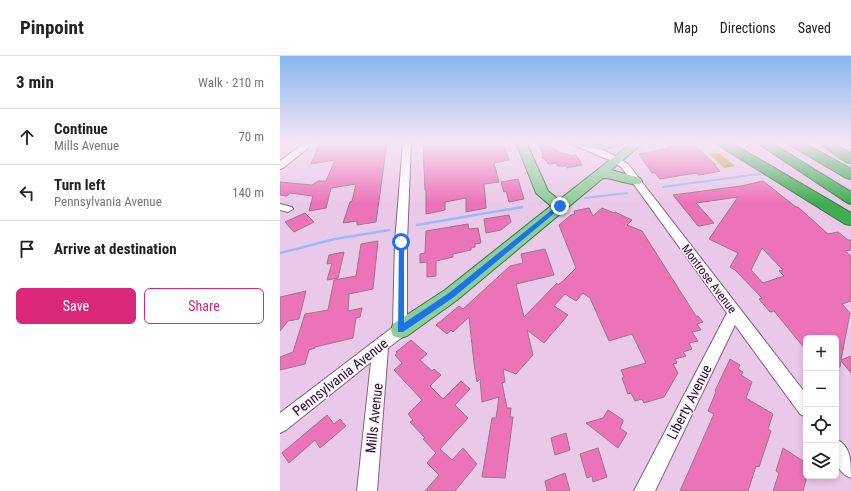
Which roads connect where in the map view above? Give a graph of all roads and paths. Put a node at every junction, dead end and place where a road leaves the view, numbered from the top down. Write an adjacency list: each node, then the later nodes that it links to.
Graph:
1 (406, 162): 16 (street)
2 (530, 162): 13 (main road)
3 (607, 162): 13 (main road, Pennsylvania Avenue)
4 (609, 162): 9 (main road, Pennsylvania Avenue)
5 (619, 162): 11 (street, Montrose Avenue)
6 (756, 162): 14 (highway)
7 (794, 162): 12 (highway)
8 (829, 162): 10 (highway)
9 (599, 174): 11 (main road); 13 (main road, Pennsylvania Avenue)
10 (851, 175)
11 (636, 181): 15 (street, Montrose Avenue)
12 (851, 199)
13 (555, 203): 16 (main road, Pennsylvania Avenue)
14 (851, 220)
15 (734, 313): 18 (street, Montrose Avenue); 23 (street, Liberty Avenue)
16 (400, 330): 17 (street, Pennsylvania Avenue)
17 (381, 346): 19 (street, Pennsylvania Avenue); 22 (street, Mills Avenue)
18 (805, 407)
19 (280, 424)
20 (839, 452): 21 (street)
21 (851, 468)
22 (367, 491)
23 (644, 491)

